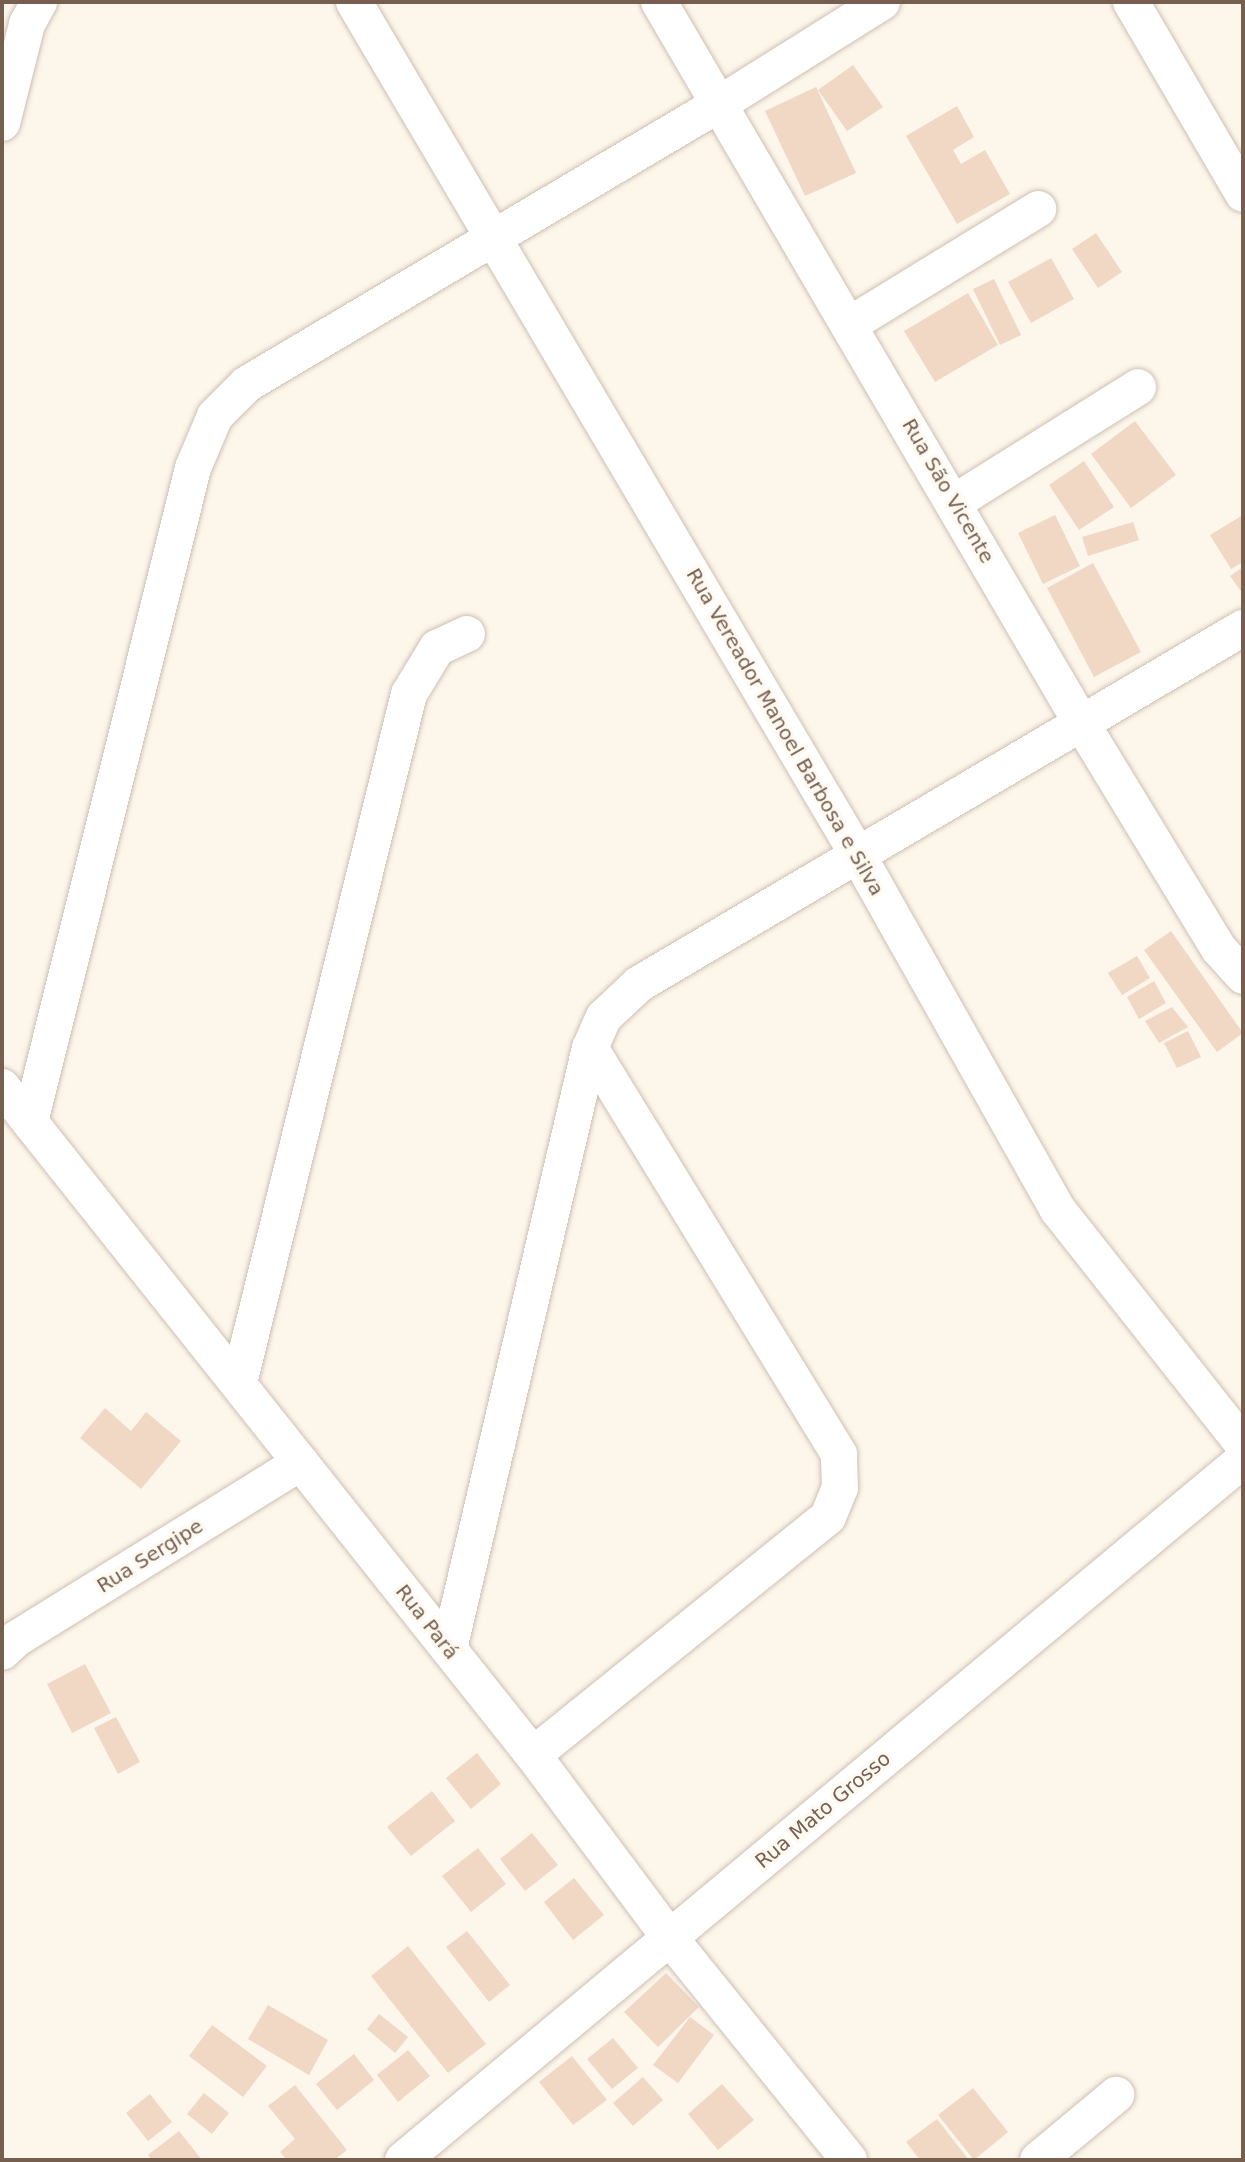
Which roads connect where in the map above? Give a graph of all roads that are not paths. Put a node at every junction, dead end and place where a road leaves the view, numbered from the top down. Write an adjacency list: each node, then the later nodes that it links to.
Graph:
1 (39, 2): 7 (street)
2 (354, 2): 10 (street, Rua Vereador Manoel Barbosa e Silva)
3 (659, 2): 6 (street, Rua São Vicente)
4 (882, 2): 6 (street)
5 (1131, 2): 8 (street)
6 (721, 103): 10 (street); 11 (street, Rua São Vicente)
7 (2, 123)
8 (1243, 194)
9 (1038, 209): 11 (street)
10 (493, 237): 17 (street, Rua Vereador Manoel Barbosa e Silva); 22 (street)
11 (849, 325): 13 (street, Rua São Vicente)
12 (1138, 387): 13 (street)
13 (955, 502): 16 (street, Rua São Vicente)
14 (1243, 628): 16 (street)
15 (467, 634): 23 (street)
16 (1082, 724): 17 (street); 18 (street, Rua São Vicente)
17 (859, 857): 20 (street); 24 (street, Rua Vereador Manoel Barbosa e Silva)
18 (1231, 942): 19 (street, Rua São Vicente)
19 (1243, 976)
20 (590, 1048): 28 (street); 29 (street)
21 (2, 1087): 22 (street, Rua Pará)
22 (30, 1122): 23 (street, Rua Pará)
23 (239, 1383): 26 (street, Rua Pará)
24 (1243, 1444)
25 (1243, 1460): 30 (street, Rua Mato Grosso)
26 (301, 1462): 27 (street, Rua Sergipe); 28 (street, Rua Pará)
27 (7, 1637)
28 (449, 1649): 29 (street, Rua Pará)
29 (533, 1755): 30 (street, Rua Pará)
30 (670, 1938): 32 (street, Rua Mato Grosso); 33 (street, Rua Pará)
31 (1116, 2095): 34 (street)
32 (403, 2160)
33 (849, 2160)
34 (1038, 2160)

